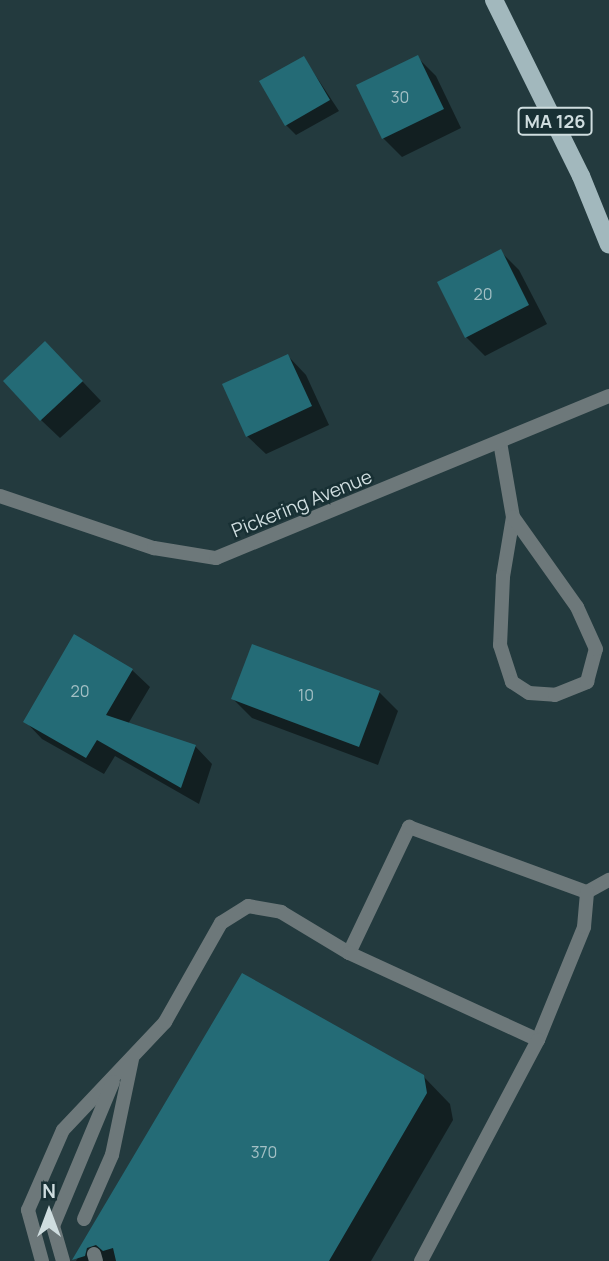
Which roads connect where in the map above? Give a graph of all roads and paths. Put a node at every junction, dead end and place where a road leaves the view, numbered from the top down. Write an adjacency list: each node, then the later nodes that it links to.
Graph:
1 (494, 0): 2 (main road, MA 126)
2 (609, 245)
3 (609, 396): 4 (street, Pickering Avenue)
4 (499, 442): 5 (street, Pickering Avenue); 6 (street)
5 (0, 496)
6 (513, 517): 6 (street)
7 (609, 880): 8 (street)
8 (587, 892): 9 (street); 10 (street)
9 (349, 953): 10 (street); 11 (street)
10 (538, 1040): 16 (street)
11 (132, 1057): 12 (street); 13 (street)
12 (117, 1074): 14 (street); 15 (street)
13 (84, 1219)
14 (42, 1261)
15 (63, 1261)
16 (421, 1261)

